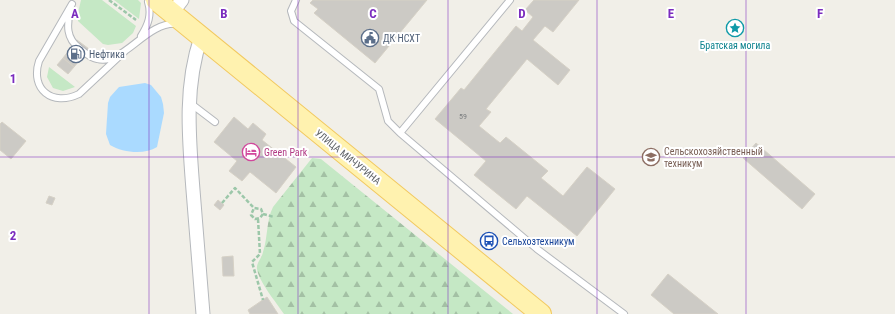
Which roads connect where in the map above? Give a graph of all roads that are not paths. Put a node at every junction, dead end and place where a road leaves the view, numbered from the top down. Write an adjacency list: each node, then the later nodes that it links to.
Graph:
1 (148, 0): 8 (lane)
2 (156, 0): 6 (main road, УЛИЦА МИЧУРИНА)
3 (296, 0): 12 (lane)
4 (510, 0): 12 (lane)
5 (73, 2): 9 (lane); 9 (lane)
6 (177, 6): 7 (main road, УЛИЦА МИЧУРИНА)
7 (196, 32): 8 (lane); 10 (street); 14 (main road, УЛИЦА МИЧУРИНА)
8 (140, 37): 9 (lane)
9 (125, 51)
10 (188, 102): 11 (lane); 13 (street)
11 (215, 122)
12 (400, 133): 15 (lane)
13 (203, 314)
14 (541, 314)
15 (624, 314)

